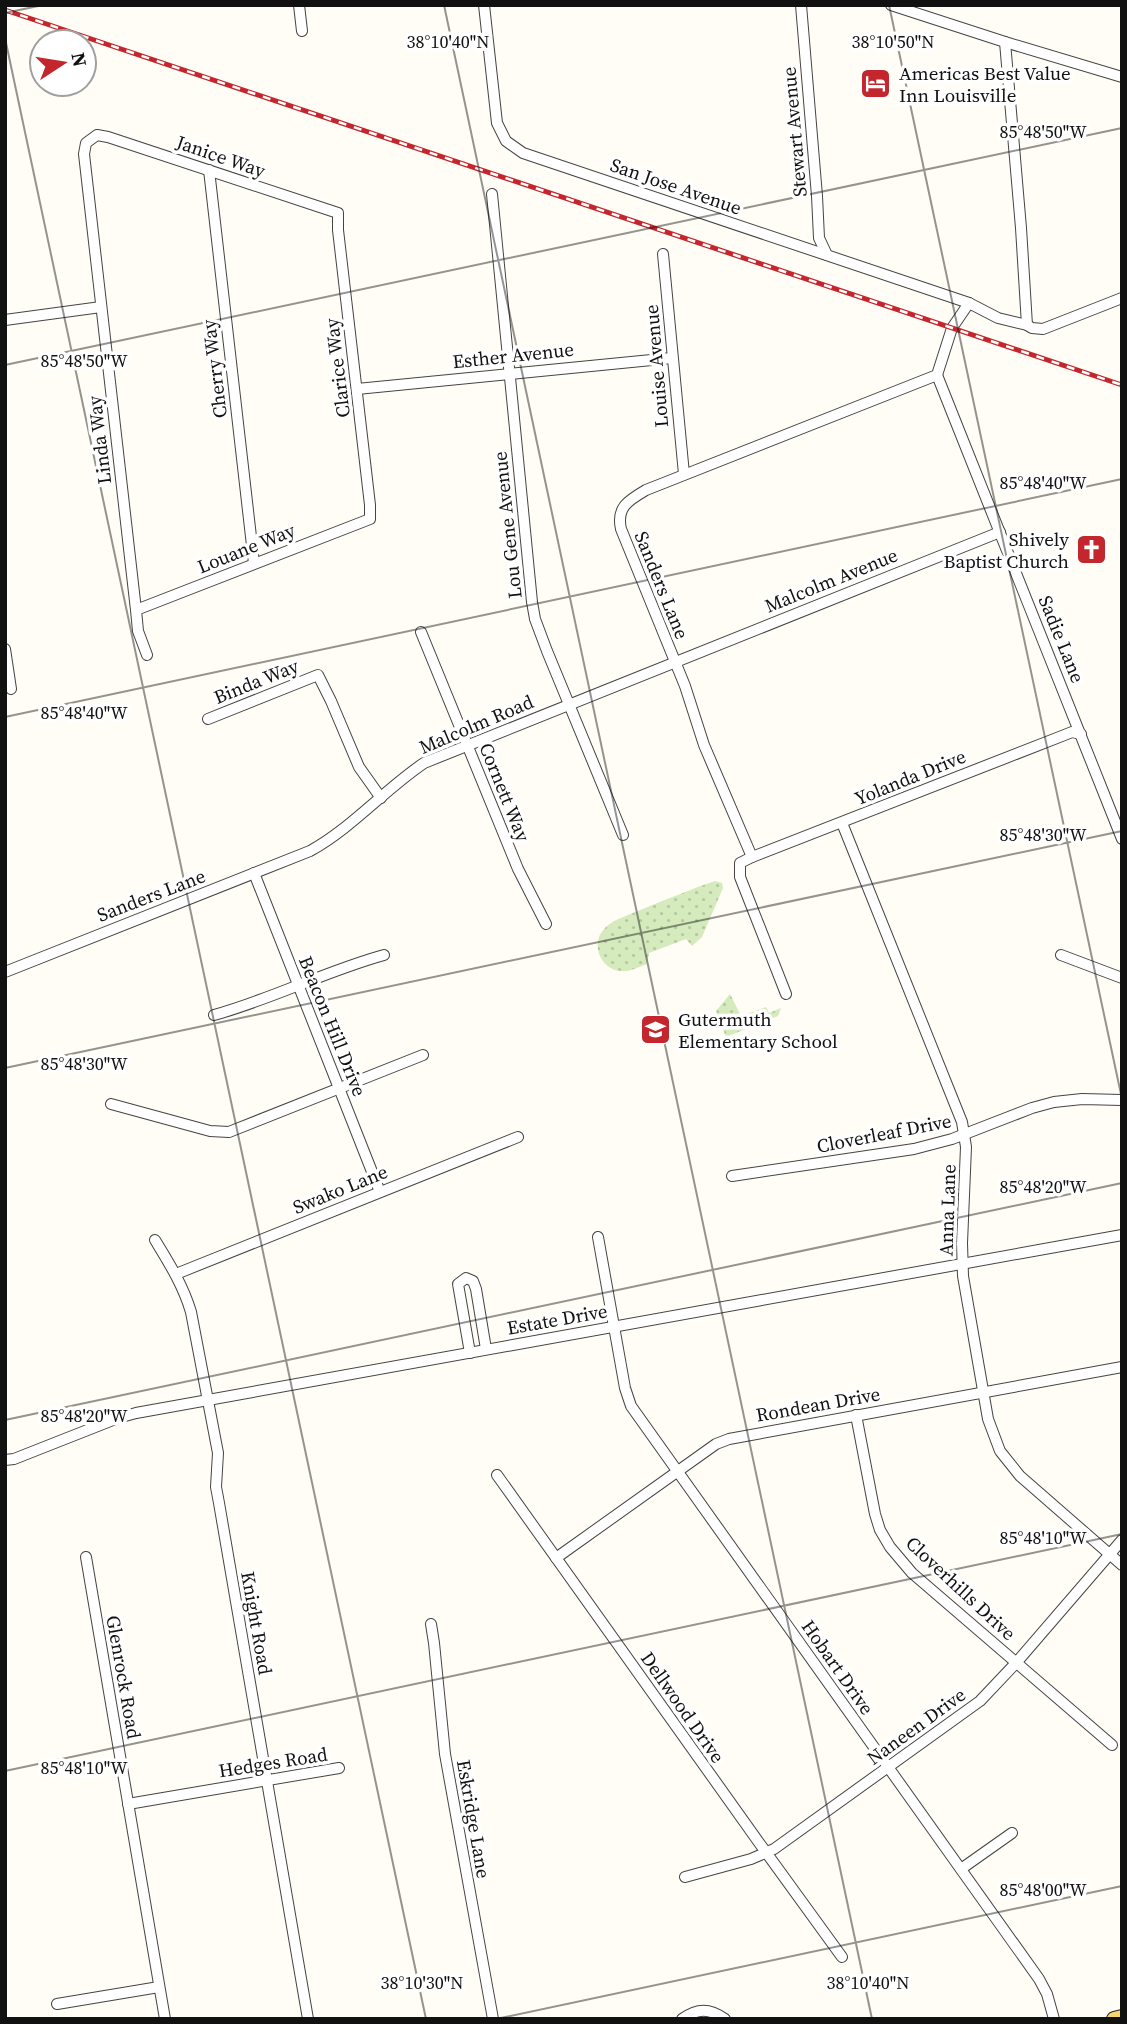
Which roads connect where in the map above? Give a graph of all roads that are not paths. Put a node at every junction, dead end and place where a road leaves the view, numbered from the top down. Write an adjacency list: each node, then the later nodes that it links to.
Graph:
1 (299, 5): 5 (street)
2 (484, 5): 13 (street, San Jose Avenue)
3 (801, 5): 13 (street, Stewart Avenue)
4 (891, 5): 6 (street)
5 (302, 31)
6 (1005, 42): 7 (street); 18 (street)
7 (1122, 77)
8 (91, 138): 9 (street, Janice Way); 16 (street, Linda Way)
9 (209, 170): 11 (street, Janice Way); 26 (street, Cherry Way)
10 (492, 194): 20 (street, Lou Gene Avenue)
11 (338, 213): 22 (street, Clarice Way)
12 (663, 254): 19 (street, Louise Avenue)
13 (827, 255): 15 (street, San Jose Avenue)
14 (1122, 298): 18 (street)
15 (969, 303): 18 (street); 21 (street)
16 (101, 307): 17 (street); 27 (street, Linda Way)
17 (5, 320)
18 (1027, 325)
19 (672, 358): 20 (street, Esther Avenue); 23 (street, Louise Avenue)
20 (509, 373): 22 (street, Esther Avenue); 33 (street, Lou Gene Avenue)
21 (937, 375): 23 (street, Sanders Lane); 25 (street, Sadie Lane)
22 (357, 389): 24 (street, Clarice Way)
23 (684, 474): 31 (street, Sanders Lane)
24 (370, 519): 26 (street, Louane Way)
25 (1000, 532): 31 (street, Malcolm Avenue); 35 (street, Sadie Lane)
26 (254, 564): 27 (street, Louane Way)
27 (136, 610): 30 (street, Linda Way)
28 (421, 632): 36 (street, Cornett Way)
29 (5, 649): 32 (street)
30 (147, 655)
31 (674, 662): 33 (street, Malcolm Road); 42 (street, Sanders Lane)
32 (11, 689)
33 (569, 704): 36 (street, Malcolm Road); 39 (street, Lou Gene Avenue)
34 (208, 719): 37 (street, Binda Way)
35 (1081, 734): 38 (street, Yolanda Drive); 40 (street, Sadie Lane)
36 (467, 745): 37 (street, Malcolm Road); 44 (street, Cornett Way)
37 (381, 798): 41 (street, Malcolm Road)
38 (842, 822): 42 (street, Yolanda Drive); 56 (street, Anna Lane)
39 (624, 835)
40 (1122, 839)
41 (310, 851): 43 (street, Sanders Lane)
42 (752, 858): 50 (street)
43 (254, 873): 47 (street, Sanders Lane); 49 (street, Beacon Hill Drive)
44 (546, 924)
45 (1061, 954): 48 (street)
46 (384, 955): 49 (street)
47 (5, 972)
48 (1122, 978)
49 (298, 986): 51 (street); 53 (street, Beacon Hill Drive)
50 (786, 993)
51 (214, 1015)
52 (423, 1055): 53 (street)
53 (339, 1088): 55 (street); 59 (street, Beacon Hill Drive)
54 (1122, 1100): 56 (street, Cloverleaf Drive)
55 (111, 1104)
56 (964, 1135): 58 (street, Cloverleaf Drive); 63 (street, Anna Lane)
57 (518, 1137): 59 (street, Swako Lane)
58 (732, 1176)
59 (380, 1192): 64 (street, Swako Lane)
60 (1122, 1235): 63 (street, Estate Drive)
61 (598, 1237): 65 (street, Hobart Drive)
62 (155, 1240): 64 (street, Knight Road)
63 (962, 1264): 65 (street, Estate Drive); 69 (street, Anna Lane)
64 (176, 1274): 70 (street, Knight Road)
65 (614, 1326): 66 (street, Estate Drive); 73 (street, Hobart Drive)
66 (486, 1349): 67 (street, Estate Drive); 67 (street)
67 (470, 1353): 70 (street, Estate Drive)
68 (1122, 1367): 69 (street, Rondean Drive)
69 (983, 1392): 71 (street, Rondean Drive); 76 (street, Anna Lane)
70 (208, 1400): 72 (street, Estate Drive); 85 (street, Knight Road)
71 (856, 1415): 73 (street, Rondean Drive); 81 (street, Cloverhills Drive)
72 (5, 1460)
73 (677, 1471): 78 (street, Rondean Drive); 83 (street, Hobart Drive)
74 (497, 1475): 78 (street, Dellwood Drive)
75 (1122, 1539): 76 (street, Naneen Drive)
76 (1109, 1555): 79 (street, Anna Lane); 81 (street, Naneen Drive)
77 (86, 1557): 86 (street, Glenrock Road)
78 (556, 1558): 88 (street, Dellwood Drive)
79 (1122, 1565)
80 (430, 1624): 97 (street, Eskridge Lane)
81 (1016, 1662): 82 (street, Cloverhills Drive); 83 (street, Naneen Drive)
82 (1112, 1745)
83 (888, 1767): 88 (street, Naneen Drive); 89 (street, Hobart Drive)
84 (339, 1768): 85 (street, Hedges Road)
85 (266, 1780): 86 (street, Hedges Road); 96 (street, Knight Road)
86 (128, 1804): 92 (street, Glenrock Road)
87 (1012, 1833): 89 (street)
88 (767, 1853): 90 (street, Naneen Drive); 91 (street, Dellwood Drive)
89 (961, 1869): 100 (street, Hobart Drive)
90 (685, 1877)
91 (842, 1957)
92 (159, 1987): 93 (street); 95 (street, Glenrock Road)
93 (57, 2004)
94 (1122, 2017): 101 (main road)
95 (165, 2019)
96 (308, 2019)
97 (493, 2019)
98 (682, 2019): 99 (street)
99 (725, 2019)
100 (1054, 2019)
101 (1114, 2019)

